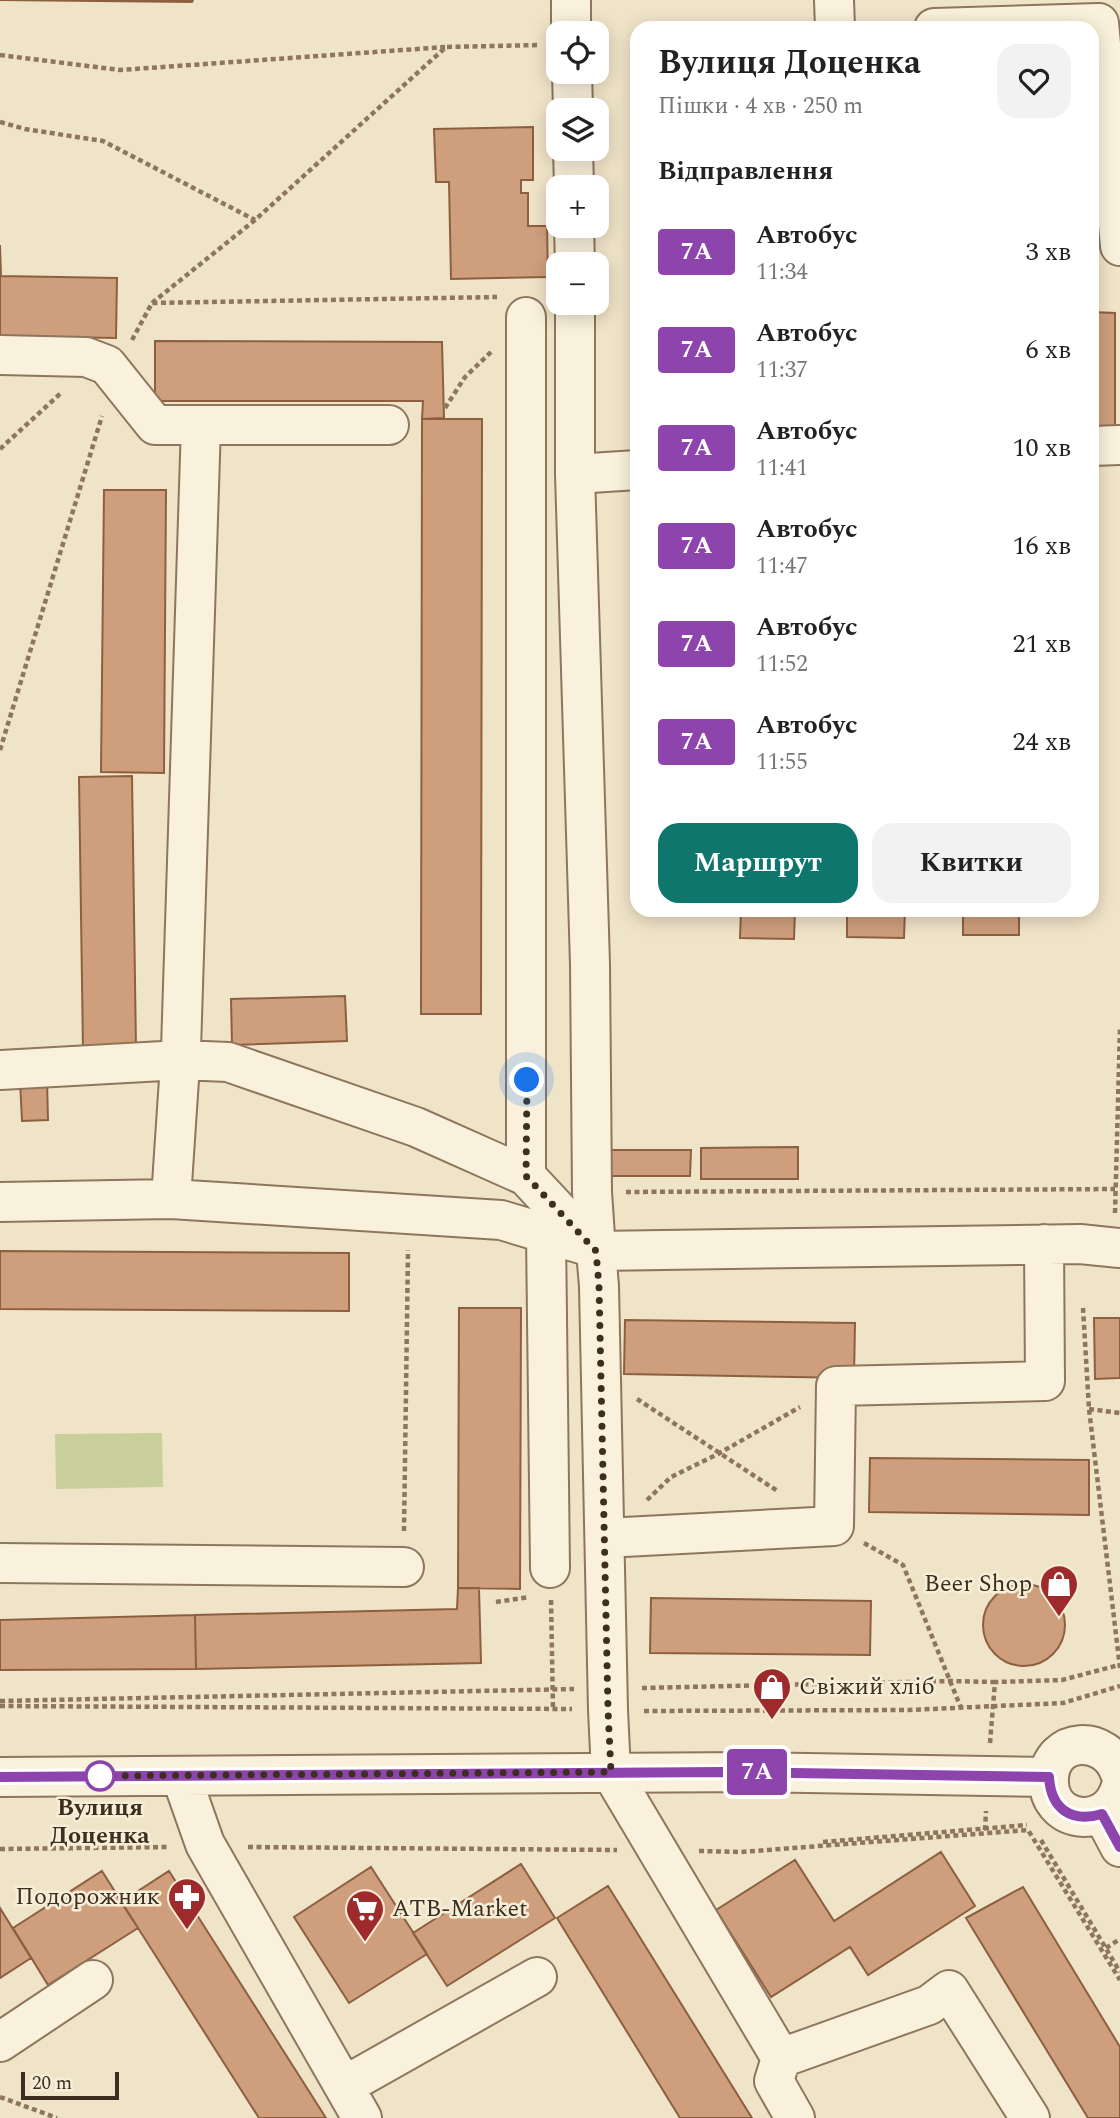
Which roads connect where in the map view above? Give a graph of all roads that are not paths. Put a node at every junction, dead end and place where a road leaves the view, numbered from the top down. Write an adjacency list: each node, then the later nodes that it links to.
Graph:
1 (571, 0): 3 (street)
2 (834, 0): 4 (street)
3 (565, 21)
4 (835, 21)
5 (1099, 23): 6 (street)
6 (1120, 246)
7 (575, 315): 15 (street)
8 (526, 317): 18 (street)
9 (0, 355): 10 (street)
10 (201, 425): 11 (street); 16 (street)
11 (389, 425)
12 (1120, 444): 13 (street)
13 (1099, 446)
14 (630, 470): 15 (street)
15 (575, 474): 24 (street)
16 (181, 1060): 17 (street); 18 (street); 19 (street)
17 (0, 1070)
18 (526, 1176): 24 (street)
19 (171, 1199): 20 (street); 21 (street)
20 (0, 1202)
21 (546, 1234): 24 (street); 28 (street)
22 (1044, 1244): 23 (street); 24 (street); 25 (street)
23 (1118, 1248)
24 (594, 1249): 25 (street)
25 (605, 1538): 29 (street)
26 (0, 1563): 27 (street)
27 (404, 1567)
28 (550, 1581)
29 (611, 1772): 30 (street); 32 (street); 39 (street)
30 (181, 1776): 31 (street); 40 (street)
31 (0, 1777)
32 (1049, 1777): 33 (street); 33 (street)
33 (1116, 1780): 34 (street)
34 (1120, 1847)
35 (665, 1905): 39 (street)
36 (537, 1977): 40 (street)
37 (93, 1980): 38 (street)
38 (0, 2042)
39 (777, 2070): 41 (street); 42 (street)
40 (353, 2102)
41 (795, 2118)
42 (1030, 2118)

